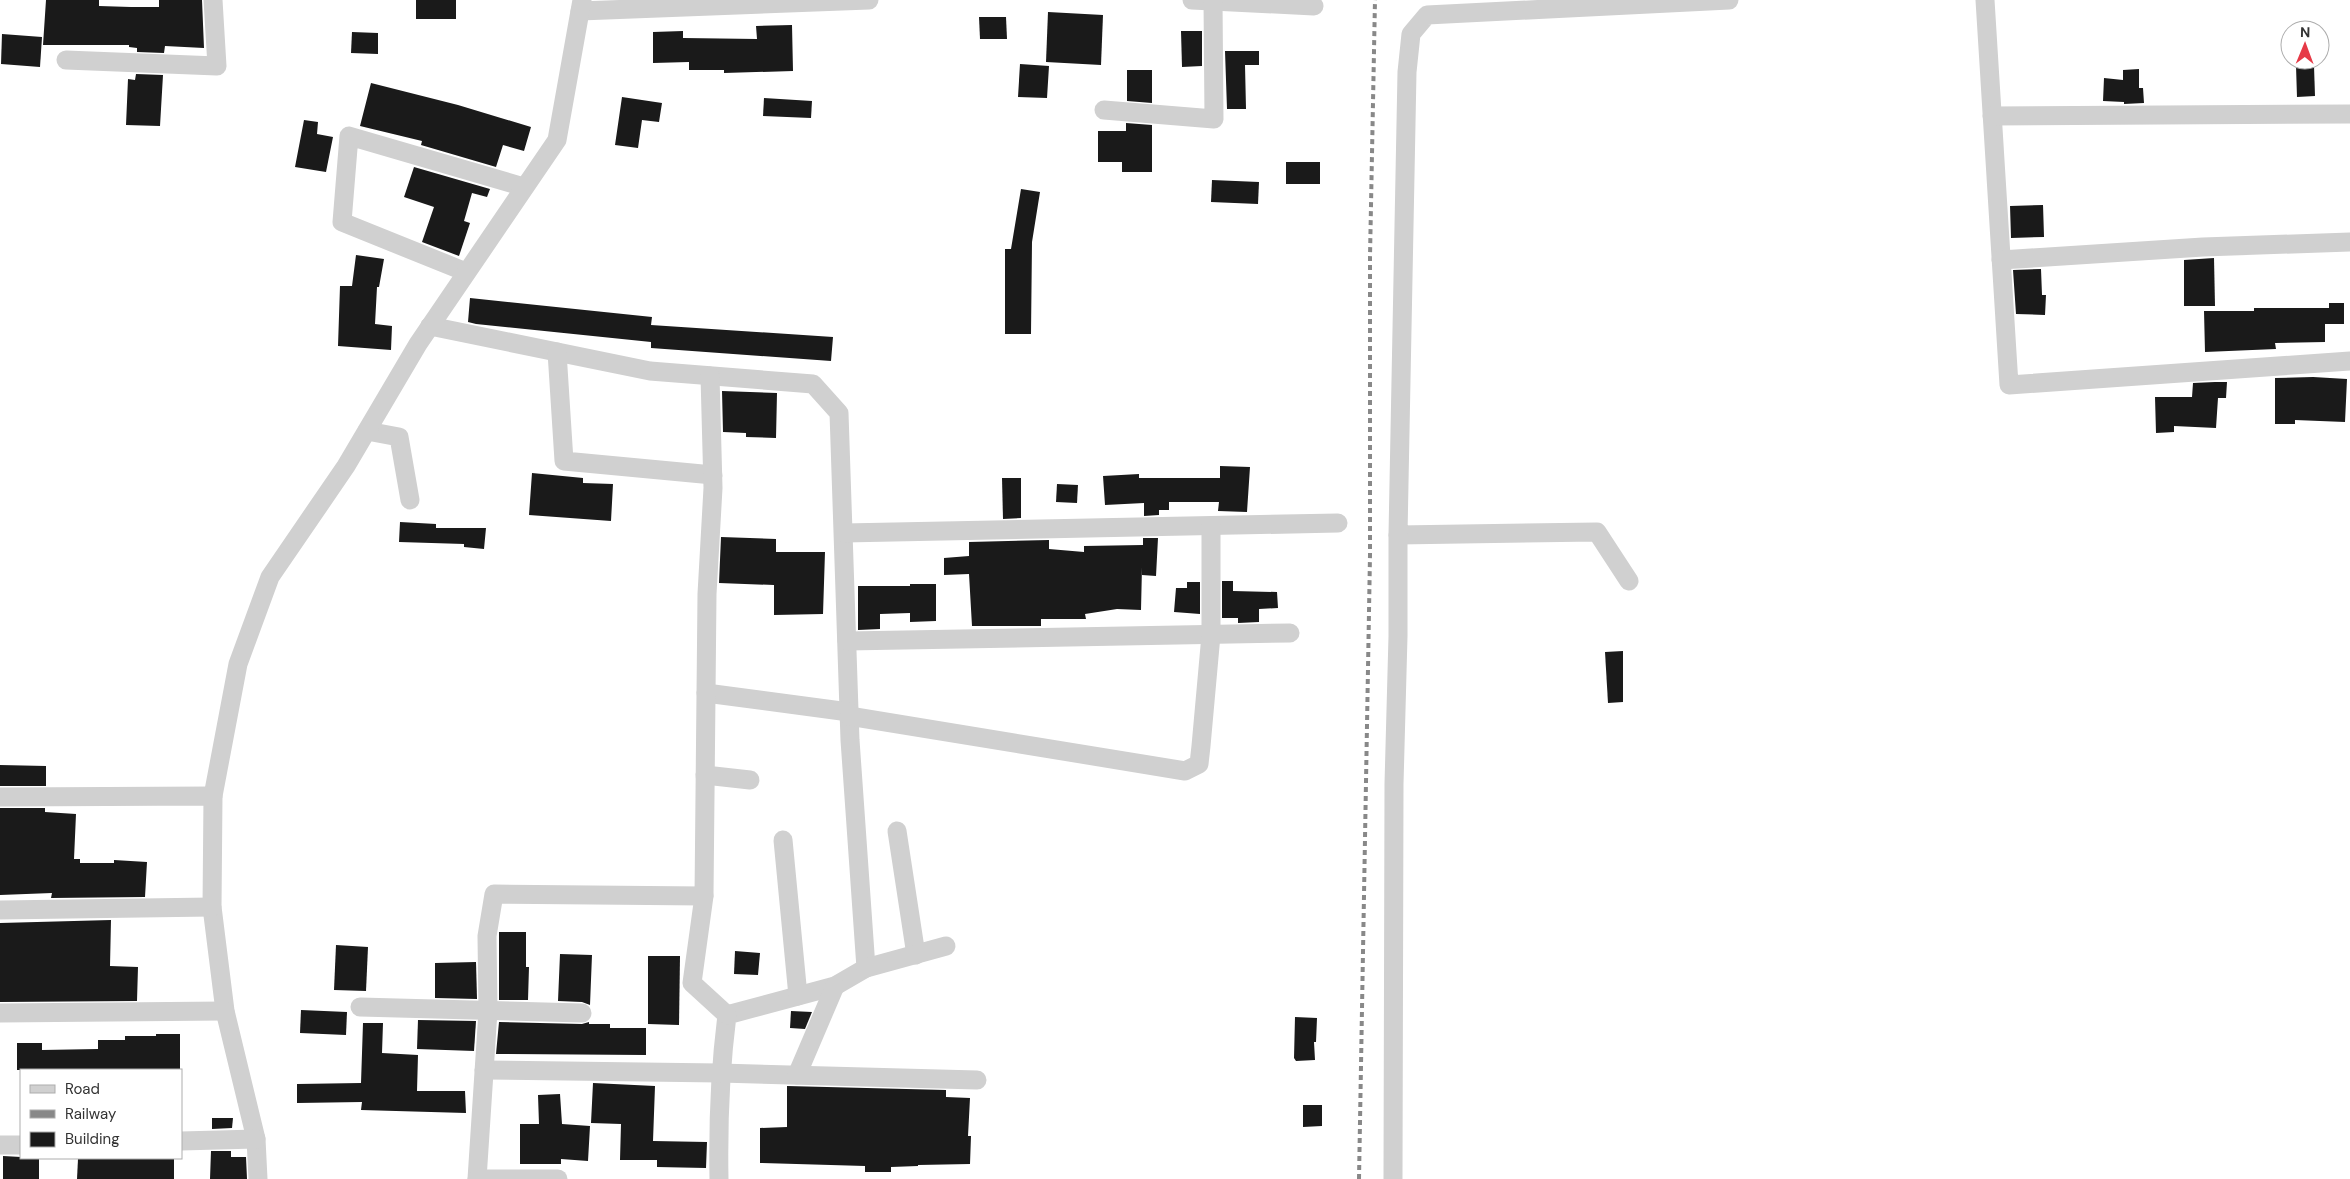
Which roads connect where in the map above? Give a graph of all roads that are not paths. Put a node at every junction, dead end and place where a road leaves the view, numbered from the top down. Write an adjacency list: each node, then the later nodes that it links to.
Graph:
1 (213, 0): 10 (street)
2 (869, 0): 8 (street)
3 (1192, 0): 4 (street)
4 (1213, 0): 9 (street); 11 (street)
5 (1729, 0): 7 (street)
6 (1985, 0): 13 (street)
7 (1673, 1): 28 (street)
8 (581, 6): 14 (street)
9 (1314, 6)
10 (66, 60)
11 (1104, 110)
12 (2350, 114): 13 (street)
13 (1992, 116): 16 (street)
14 (524, 187): 17 (street); 17 (street)
15 (2350, 242): 16 (street)
16 (2001, 260): 20 (street)
17 (466, 272): 18 (street)
18 (430, 326): 19 (street); 22 (street)
19 (557, 352): 21 (street); 23 (street)
20 (2350, 361)
21 (710, 376): 23 (street); 27 (street)
22 (367, 431): 24 (street); 37 (street)
23 (713, 475): 33 (street)
24 (410, 500)
25 (1338, 523): 26 (street)
26 (1212, 526): 27 (street); 31 (street)
27 (844, 533): 32 (street)
28 (1398, 535): 29 (street); 67 (street)
29 (1629, 581)
30 (1290, 633): 31 (street)
31 (1212, 635): 32 (street); 34 (street)
32 (847, 641): 34 (street)
33 (706, 693): 34 (street); 35 (street)
34 (849, 714): 46 (street)
35 (705, 775): 36 (street); 41 (street)
36 (750, 780)
37 (213, 796): 38 (street); 42 (street)
38 (0, 797)
39 (897, 831): 45 (street)
40 (783, 840): 48 (street)
41 (704, 896): 51 (street); 54 (street)
42 (212, 907): 43 (street); 50 (street)
43 (0, 910)
44 (946, 946): 45 (street)
45 (916, 955): 46 (street)
46 (866, 968): 47 (street)
47 (835, 986): 48 (street); 57 (street)
48 (798, 996): 54 (street)
49 (360, 1007): 51 (street)
50 (225, 1011): 52 (street); 59 (street)
51 (488, 1011): 53 (street); 55 (street)
52 (0, 1013)
53 (582, 1013)
54 (728, 1015): 56 (street)
55 (484, 1070): 56 (street); 64 (street)
56 (720, 1073): 57 (street); 66 (street)
57 (797, 1075): 58 (street)
58 (977, 1080)
59 (256, 1140): 60 (street); 63 (street)
60 (182, 1141)
61 (20, 1145): 62 (street)
62 (0, 1146)
63 (258, 1179)
64 (477, 1179): 65 (street)
65 (558, 1179)
66 (719, 1179)
67 (1393, 1179)

